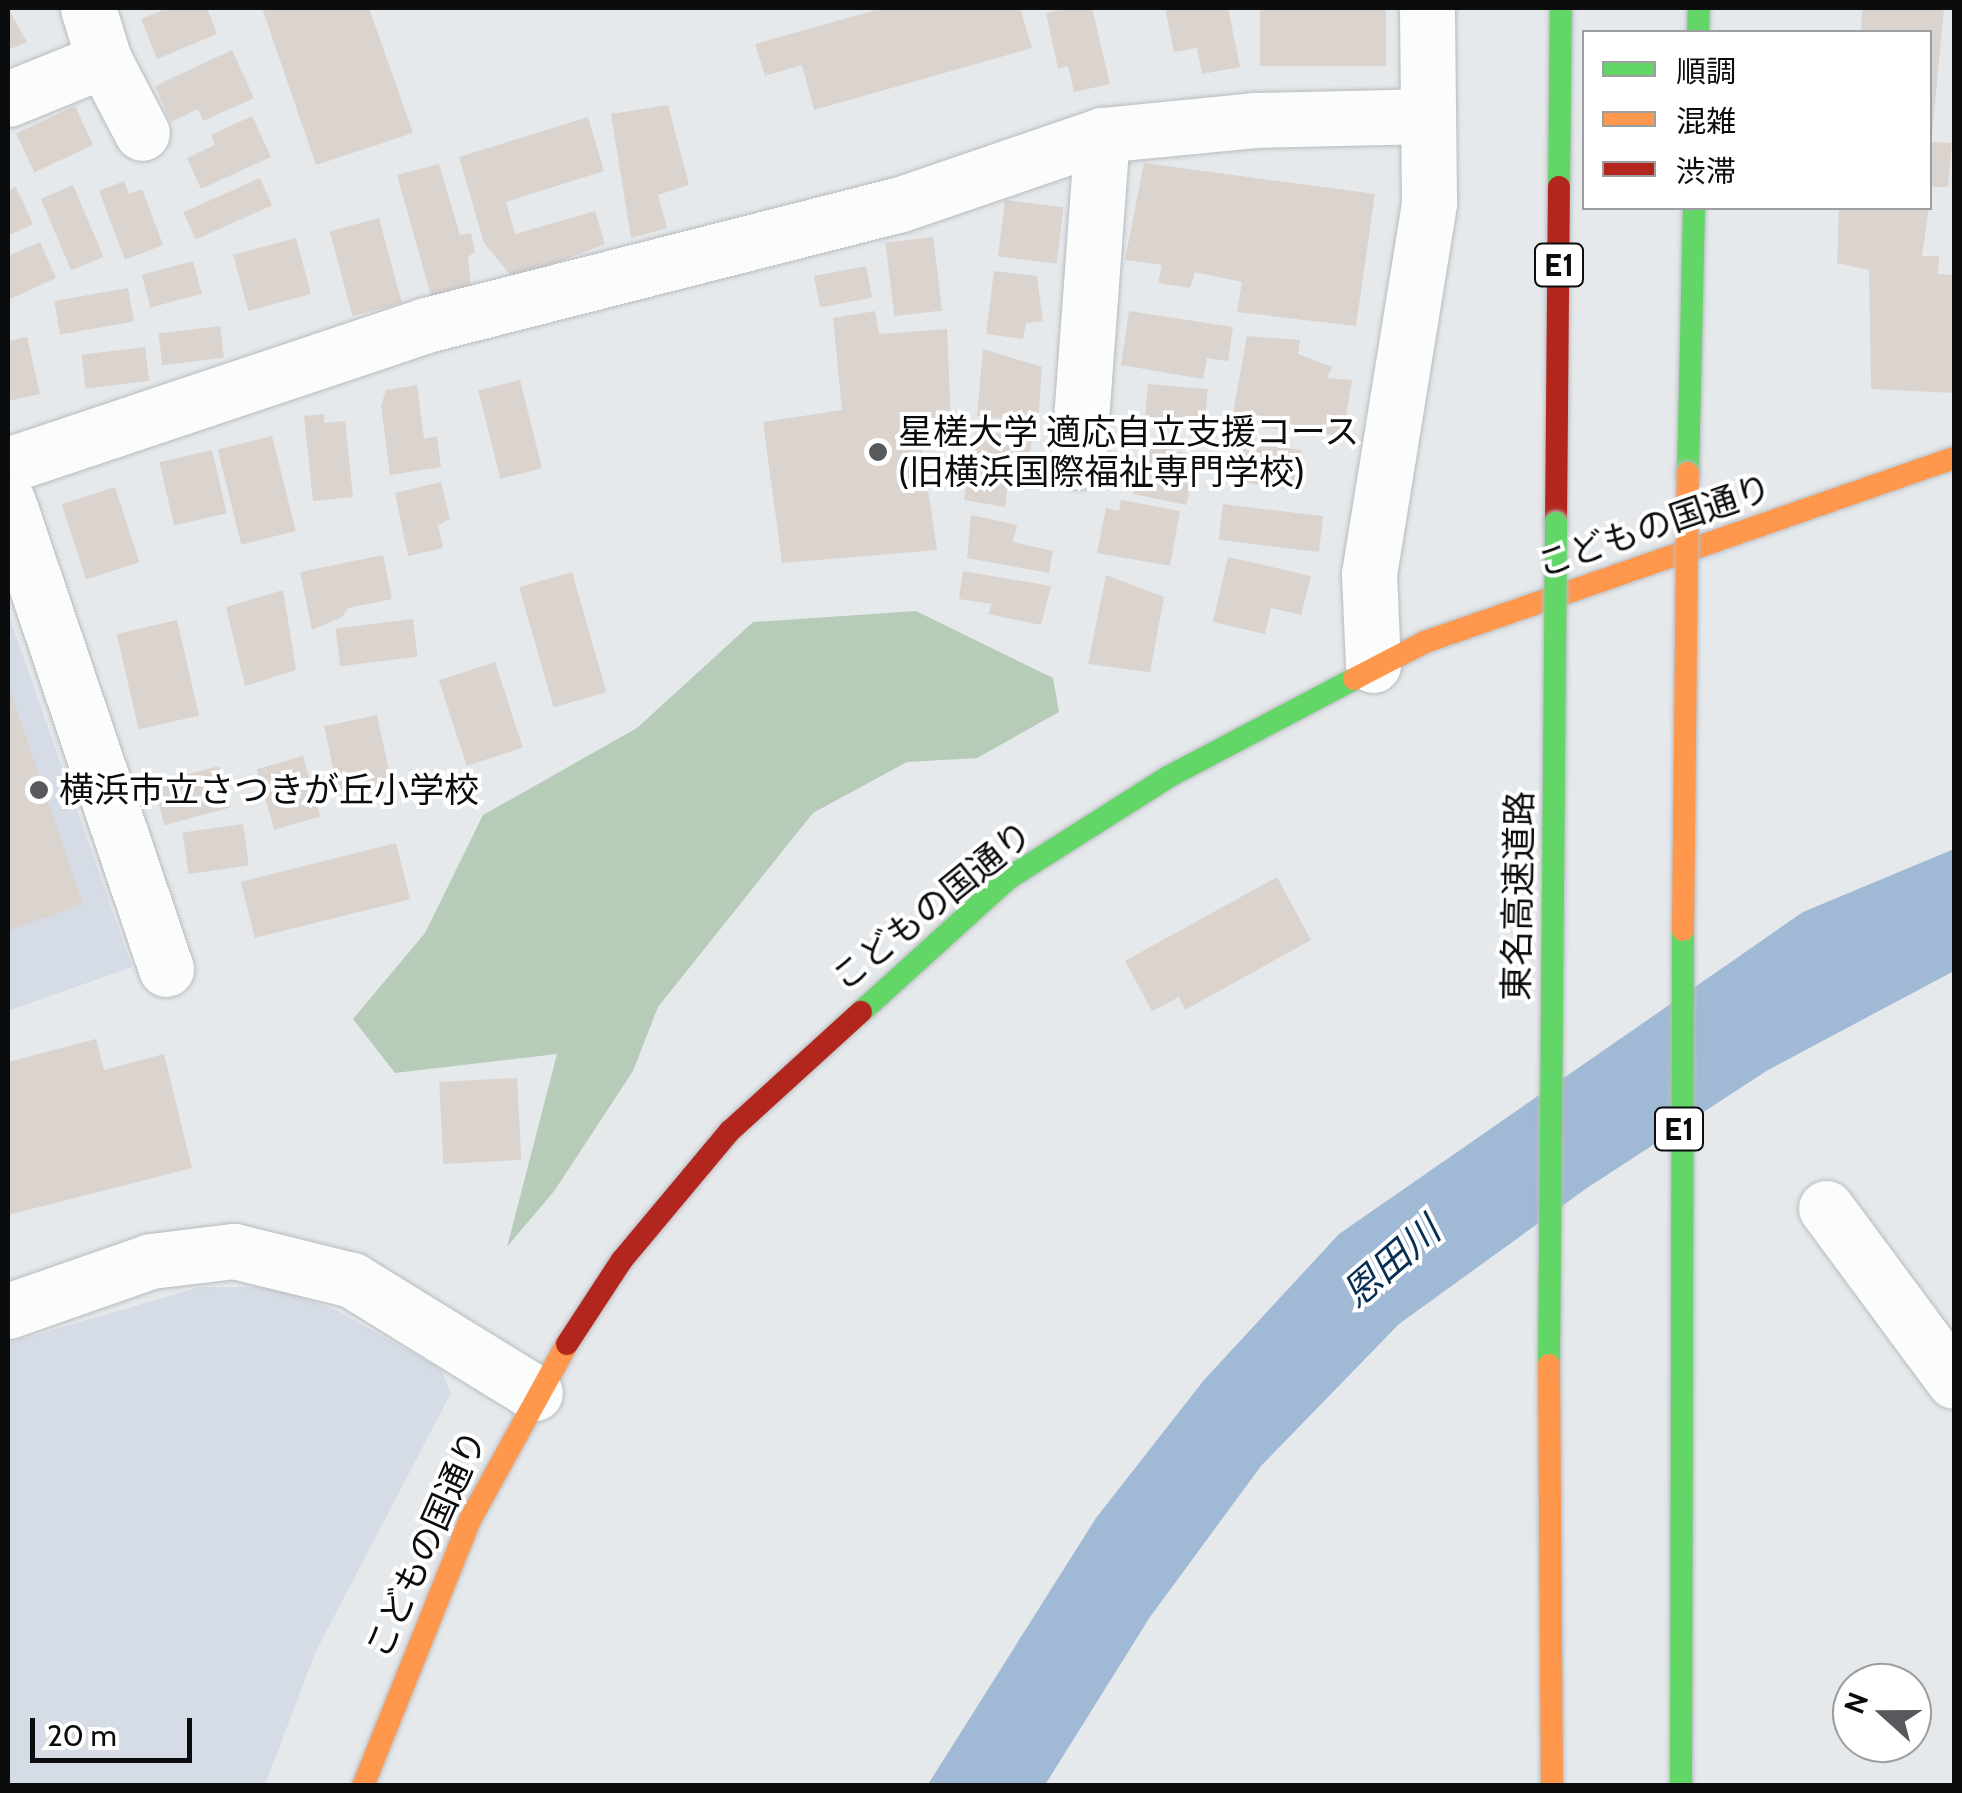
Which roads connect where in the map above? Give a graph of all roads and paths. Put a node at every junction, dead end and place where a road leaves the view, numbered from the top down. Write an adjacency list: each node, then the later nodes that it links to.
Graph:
1 (88, 8): 4 (street)
2 (1427, 8): 6 (street)
3 (1562, 8): 21 (main road, 東名高速道路 / E1, bridge)
4 (104, 60): 5 (street); 7 (street)
5 (8, 99)
6 (1427, 116): 8 (street); 14 (street)
7 (142, 132)
8 (1102, 134): 11 (street); 12 (street)
9 (1694, 210): 22 (main road, E1, bridge)
10 (1954, 458): 14 (main road, こどもの国通り)
11 (1078, 460)
12 (8, 465)
13 (8, 502): 15 (street)
14 (1373, 664): 19 (main road, こどもの国通り)
15 (166, 968)
16 (1826, 1208): 18 (street)
17 (8, 1311): 19 (street)
18 (1954, 1381)
19 (535, 1393): 20 (main road, こどもの国通り)
20 (363, 1786)
21 (1552, 1786)
22 (1681, 1786)

